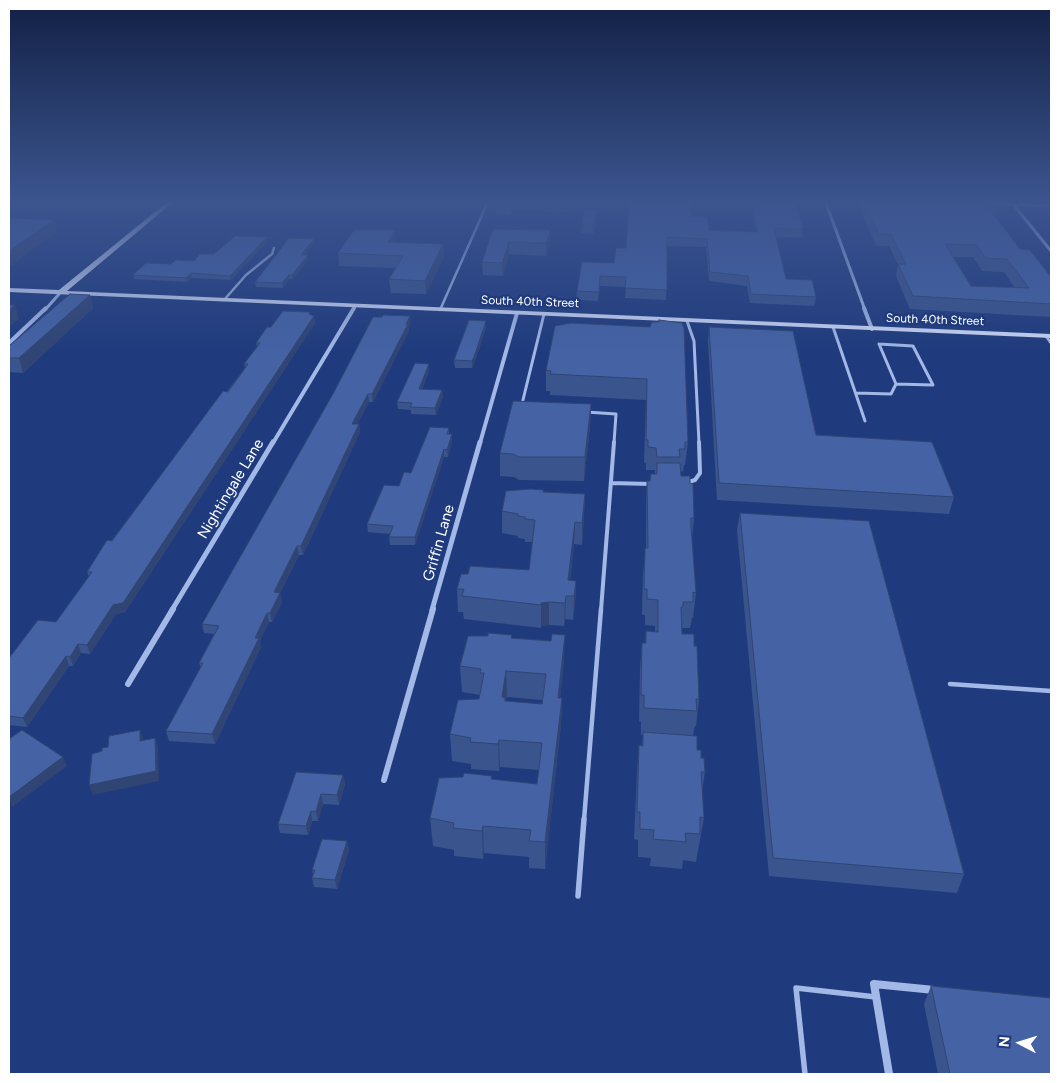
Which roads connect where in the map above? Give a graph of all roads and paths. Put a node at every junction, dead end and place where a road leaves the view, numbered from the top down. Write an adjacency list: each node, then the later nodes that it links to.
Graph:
1 (107, 254): 6 (street)
2 (272, 254): 7 (lane)
3 (465, 254): 9 (lane)
4 (845, 254): 14 (street)
5 (9, 290): 6 (street, South 40th Street)
6 (60, 293): 7 (street, South 40th Street); 16 (street)
7 (224, 300): 8 (street, South 40th Street)
8 (355, 306): 9 (street, South 40th Street); 26 (street, Nightingale Lane)
9 (440, 310): 10 (street, South 40th Street)
10 (517, 313): 11 (street, South 40th Street); 29 (street, Griffin Lane)
11 (544, 314): 12 (street, South 40th Street); 20 (lane)
12 (686, 320): 13 (street, South 40th Street); 25 (lane)
13 (833, 327): 14 (street, South 40th Street); 19 (lane)
14 (872, 328): 15 (street, South 40th Street)
15 (1049, 336): 17 (lane)
16 (9, 343)
17 (1051, 343)
18 (896, 384): 18 (lane); 19 (lane)
19 (856, 393): 22 (lane)
20 (521, 409)
21 (578, 412): 23 (lane)
22 (866, 421)
23 (611, 483): 24 (lane); 30 (lane)
24 (659, 484)
25 (676, 484)
26 (128, 684)
27 (950, 684): 28 (lane)
28 (1051, 691)
29 (384, 780)
30 (578, 896)
31 (943, 991): 32 (street)
32 (876, 997): 33 (lane); 34 (street)
33 (805, 1074)
34 (889, 1074)

